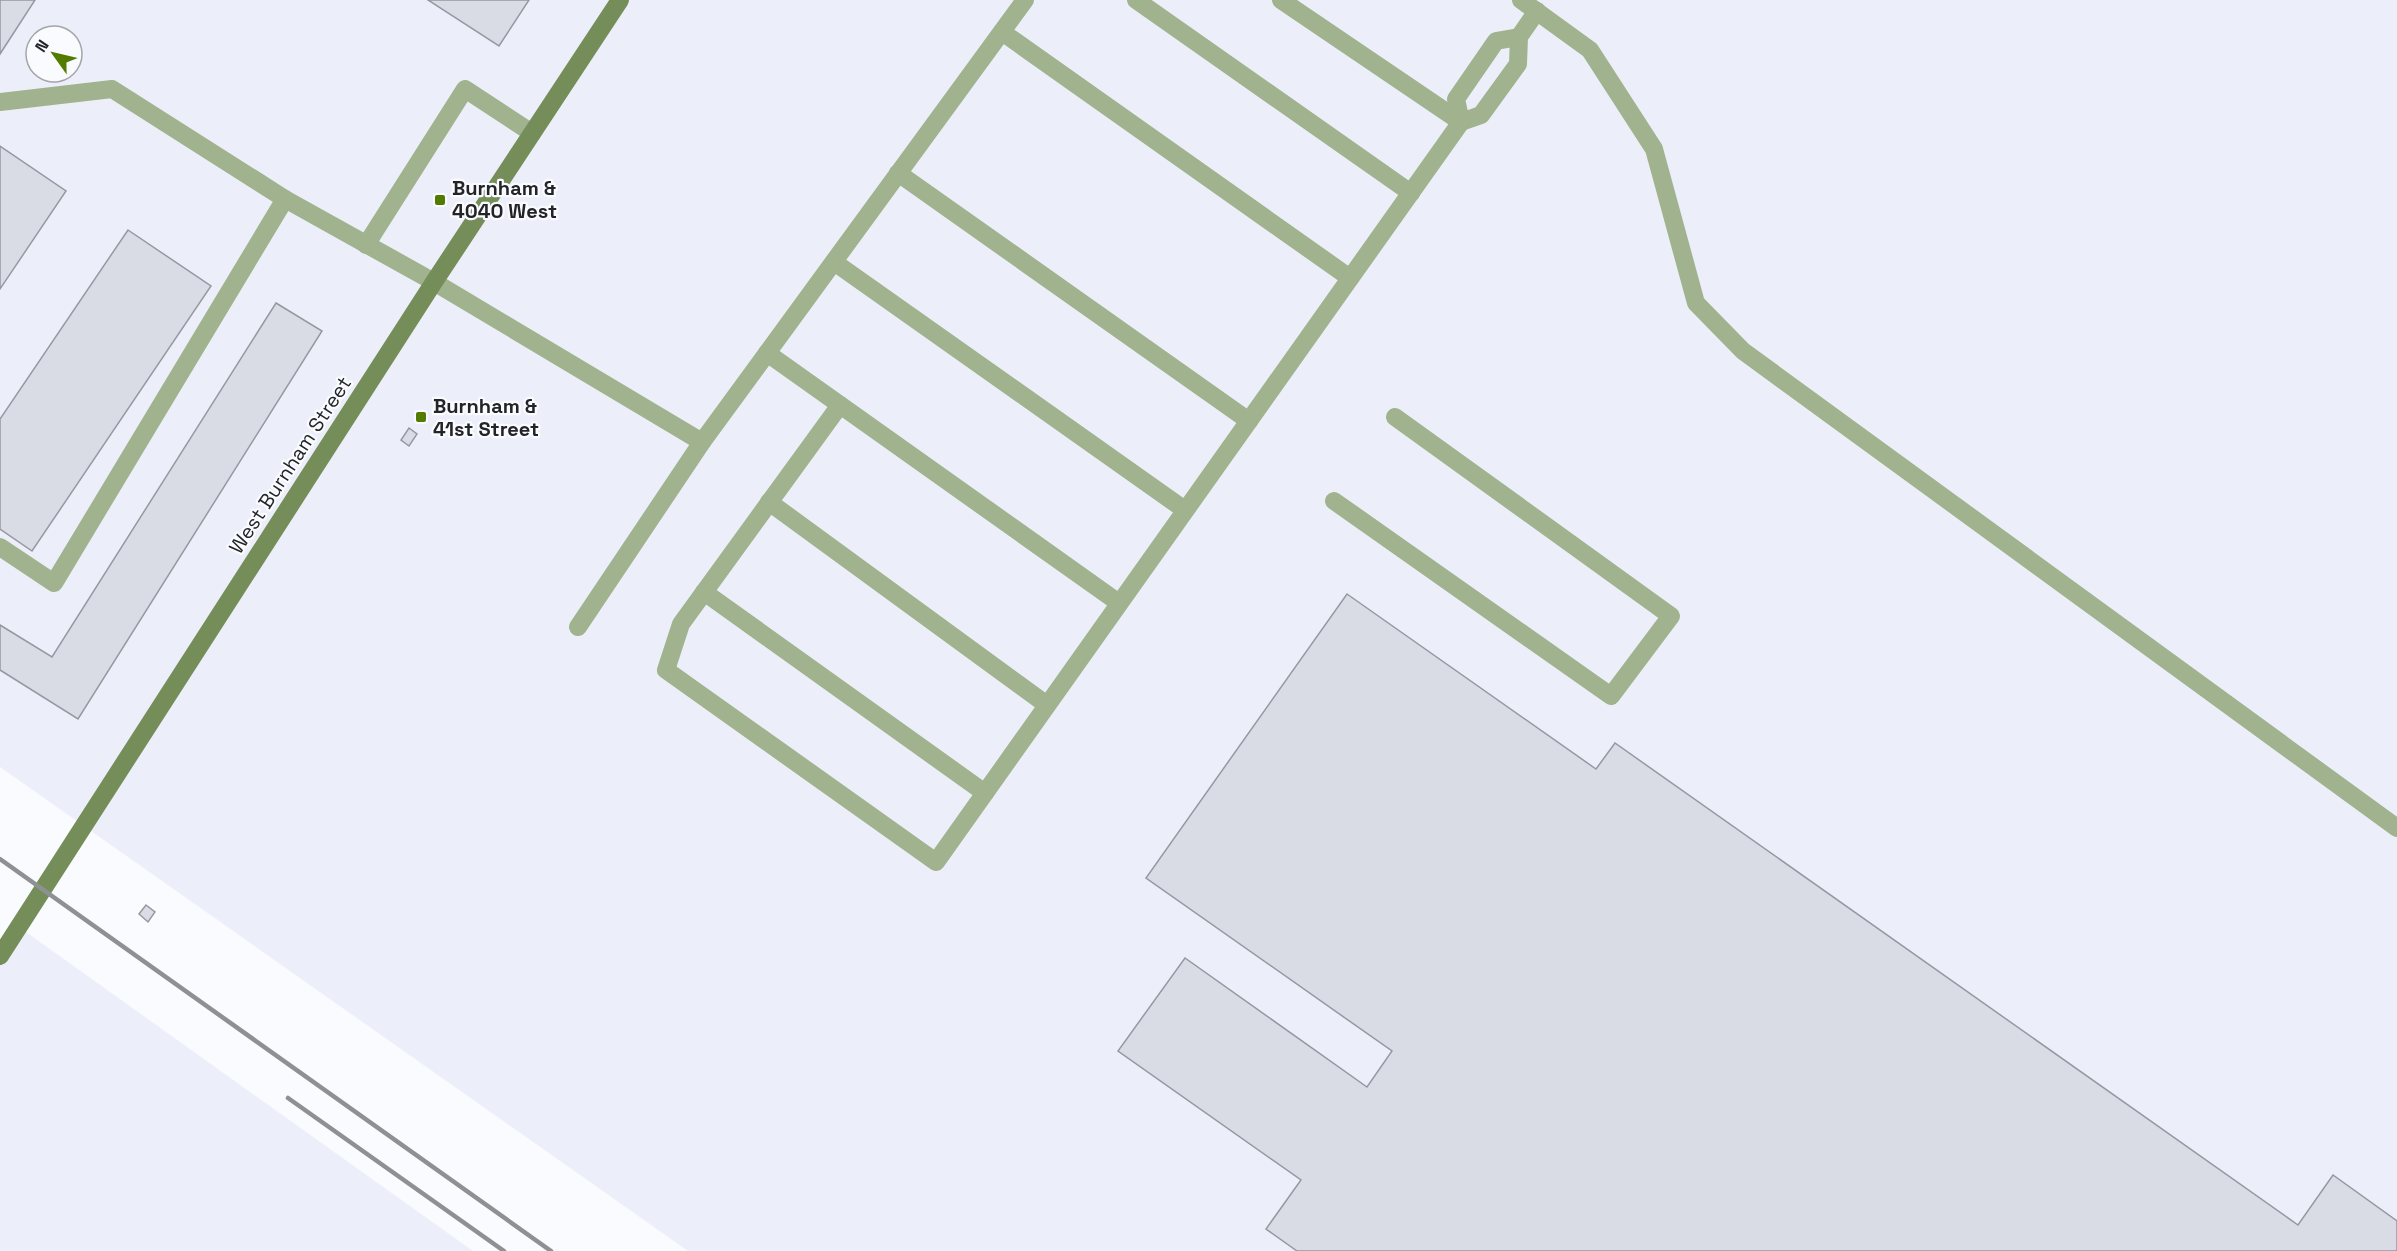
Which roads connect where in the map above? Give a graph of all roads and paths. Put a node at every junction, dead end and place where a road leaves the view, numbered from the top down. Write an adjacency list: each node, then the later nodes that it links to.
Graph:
1 (620, 0): 11 (street, West Burnham Street)
2 (1025, 0): 7 (lane)
3 (1136, 0): 13 (lane)
4 (1281, 0): 10 (lane)
5 (1521, 0): 6 (lane)
6 (1536, 11): 8 (lane); 33 (lane)
7 (1002, 32): 12 (lane); 17 (lane)
8 (1519, 37): 10 (lane); 10 (lane)
9 (0, 102): 14 (lane)
10 (1461, 123): 13 (lane)
11 (532, 133): 15 (lane); 18 (street, West Burnham Street)
12 (898, 173): 16 (lane); 22 (lane)
13 (1411, 193): 17 (lane)
14 (285, 199): 15 (lane); 27 (lane)
15 (366, 245): 18 (lane)
16 (834, 262): 19 (lane); 26 (lane)
17 (1350, 279): 22 (lane)
18 (434, 282): 23 (lane); 34 (street, West Burnham Street)
19 (767, 353): 20 (lane); 23 (lane)
20 (840, 405): 25 (lane); 29 (lane)
21 (1395, 417): 24 (lane)
22 (1249, 421): 26 (lane)
23 (702, 442): 30 (lane)
24 (1334, 501)
25 (769, 502): 28 (lane); 31 (lane)
26 (1185, 510): 29 (lane)
27 (0, 547)
28 (704, 592): 32 (lane); 32 (lane)
29 (1119, 603): 31 (lane)
30 (578, 627)
31 (1047, 705): 32 (lane)
32 (985, 793)
33 (2397, 828)
34 (0, 956)

